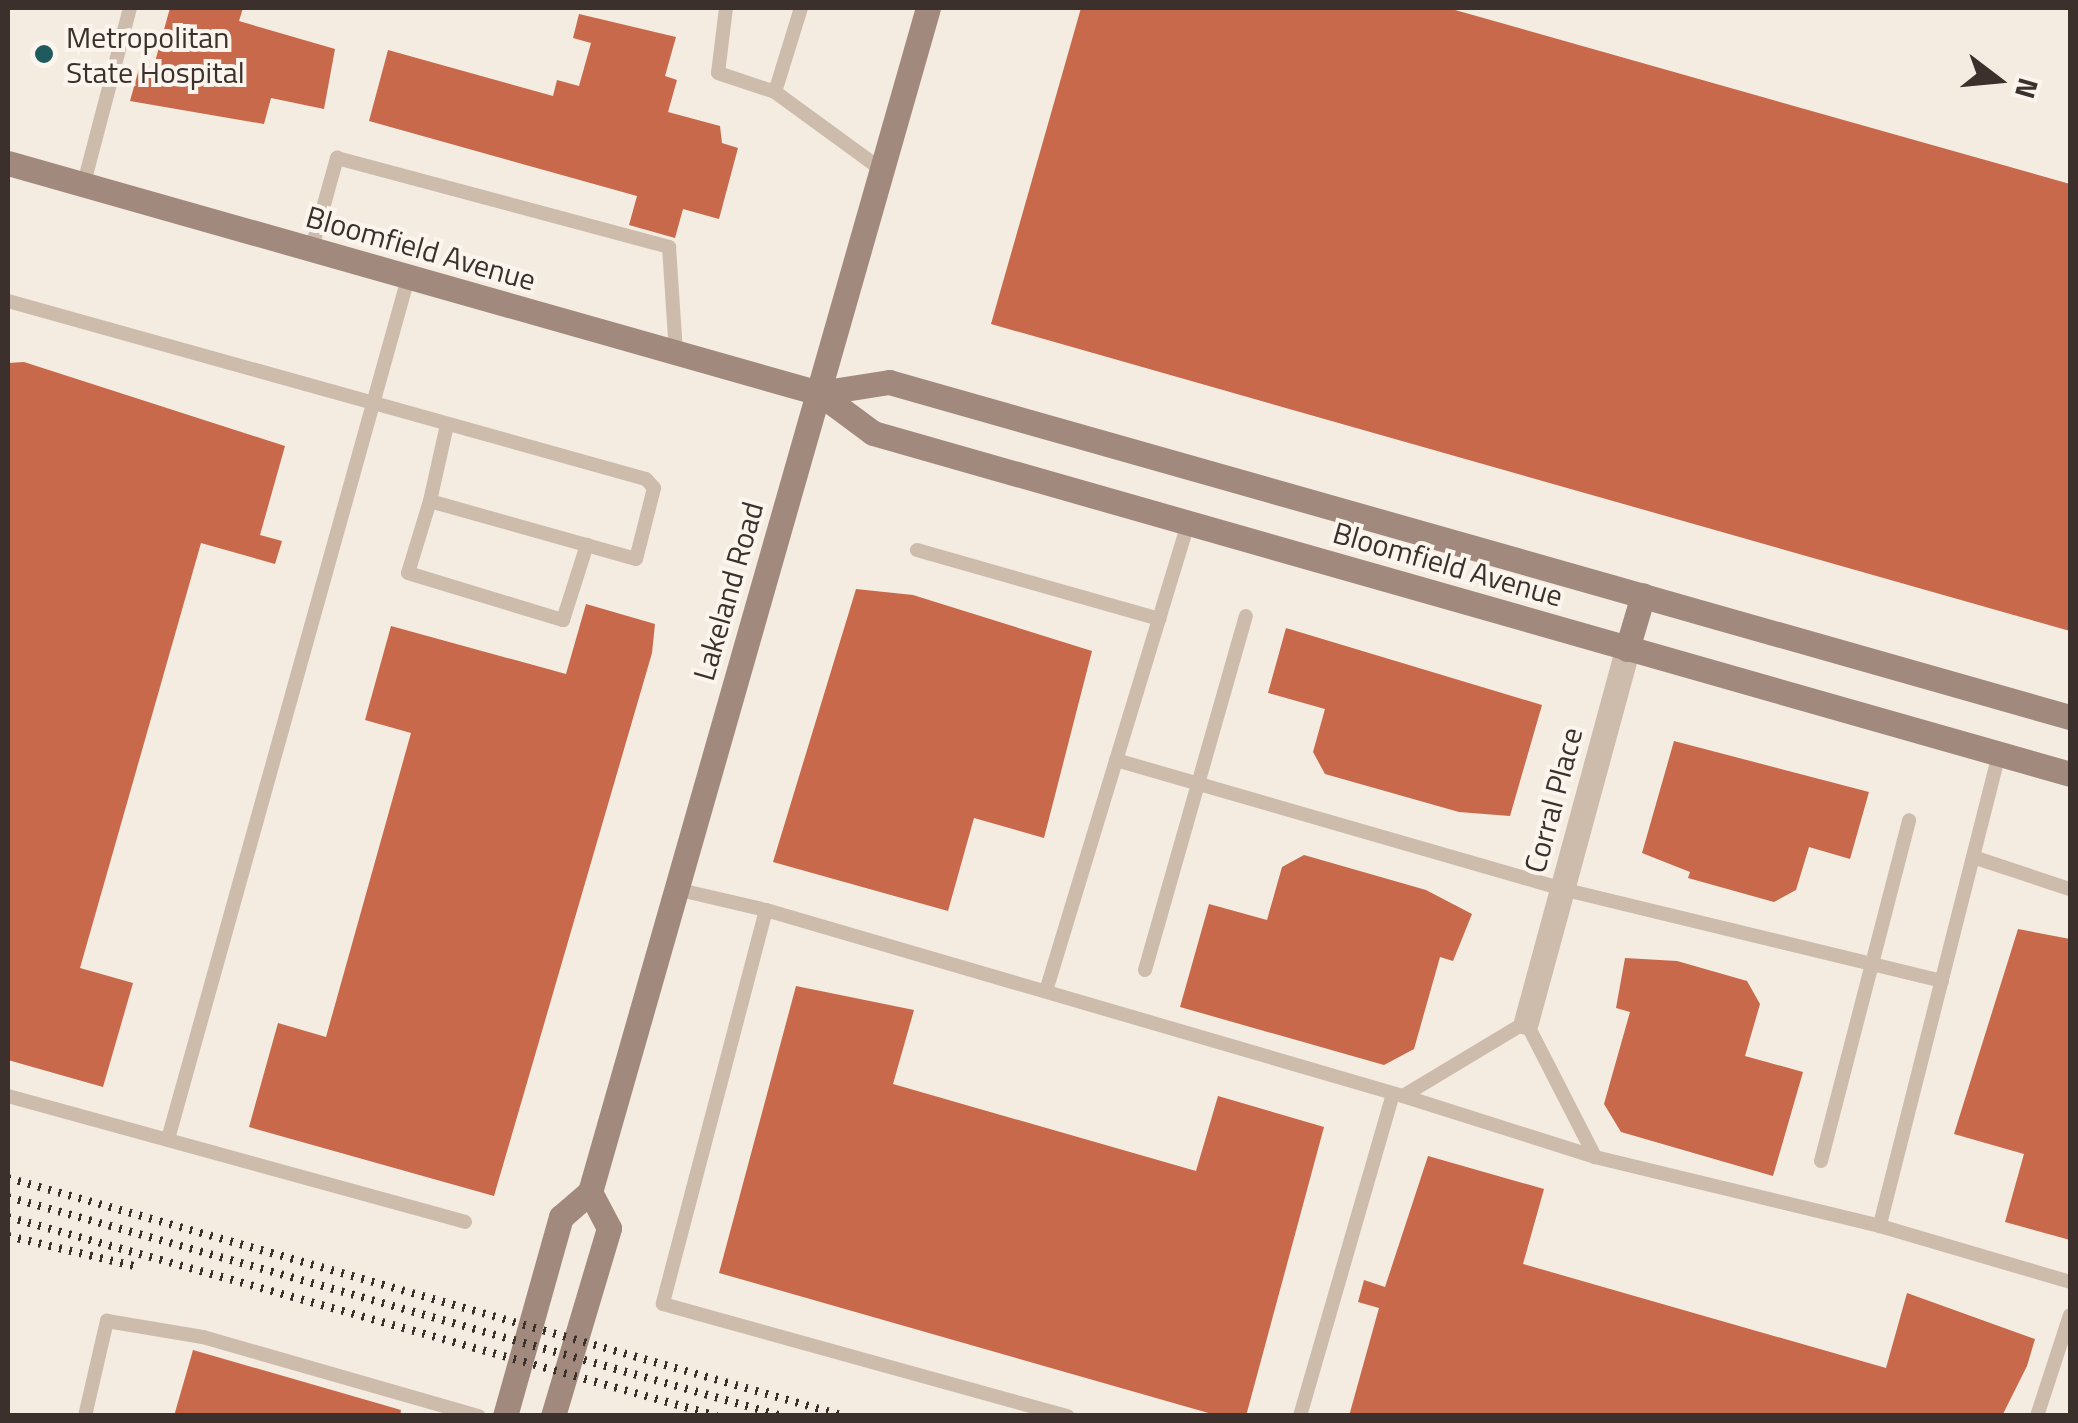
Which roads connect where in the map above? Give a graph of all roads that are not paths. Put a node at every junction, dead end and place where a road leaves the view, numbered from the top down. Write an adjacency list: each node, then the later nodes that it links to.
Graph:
1 (130, 8): 8 (lane)
2 (726, 8): 5 (lane)
3 (801, 8): 5 (lane)
4 (928, 8): 7 (main road, Lakeland Road)
5 (775, 92): 7 (lane)
6 (8, 162): 8 (main road, Bloomfield Avenue)
7 (882, 170): 13 (main road, Lakeland Road)
8 (84, 183): 9 (main road, Bloomfield Avenue)
9 (311, 252): 10 (main road, Bloomfield Avenue); 12 (lane)
10 (408, 278): 12 (main road, Bloomfield Avenue); 14 (lane)
11 (8, 301): 14 (lane)
12 (676, 353): 13 (main road, Bloomfield Avenue)
13 (819, 392): 17 (main road, Bloomfield Avenue); 20 (main road, Bloomfield Avenue); 33 (main road, Lakeland Road)
14 (372, 404): 15 (lane); 42 (lane)
15 (448, 425): 16 (lane); 18 (lane)
16 (430, 501): 18 (lane); 18 (lane)
17 (1188, 523): 22 (lane); 23 (main road, Bloomfield Avenue)
18 (587, 545)
19 (917, 550): 22 (lane)
20 (1643, 595): 23 (main road, Corral Place); 24 (main road, Bloomfield Avenue)
21 (1246, 616): 28 (lane)
22 (1159, 619): 26 (lane)
23 (1627, 649): 25 (main road, Bloomfield Avenue); 31 (street, Corral Place)
24 (2070, 718)
25 (1999, 754): 27 (main road, Bloomfield Avenue); 30 (lane)
26 (1116, 760): 28 (lane); 38 (lane)
27 (2070, 774)
28 (1198, 784): 31 (lane); 36 (lane)
29 (1909, 820): 35 (lane)
30 (1973, 856): 32 (lane); 37 (lane)
31 (1562, 889): 35 (lane); 39 (street, Corral Place)
32 (2070, 889)
33 (680, 890): 34 (lane); 45 (main road, Lakeland Road)
34 (766, 910): 38 (lane); 55 (lane)
35 (1871, 964): 37 (lane); 44 (lane)
36 (1145, 970)
37 (1942, 981): 47 (lane)
38 (1046, 991): 40 (lane)
39 (1526, 1022): 40 (lane); 43 (lane)
40 (1398, 1095): 43 (lane); 56 (lane)
41 (8, 1096): 42 (lane)
42 (168, 1139): 46 (lane)
43 (1596, 1157): 47 (lane)
44 (1821, 1162)
45 (590, 1192): 53 (main road, Lakeland Road); 54 (main road)
46 (466, 1222)
47 (1880, 1226): 48 (lane)
48 (2070, 1282)
49 (2070, 1315): 57 (lane)
50 (456, 1413): 51 (lane); 52 (lane)
51 (85, 1416)
52 (478, 1416)
53 (504, 1416)
54 (552, 1416)
55 (1068, 1416)
56 (1300, 1416)
57 (2037, 1416)

